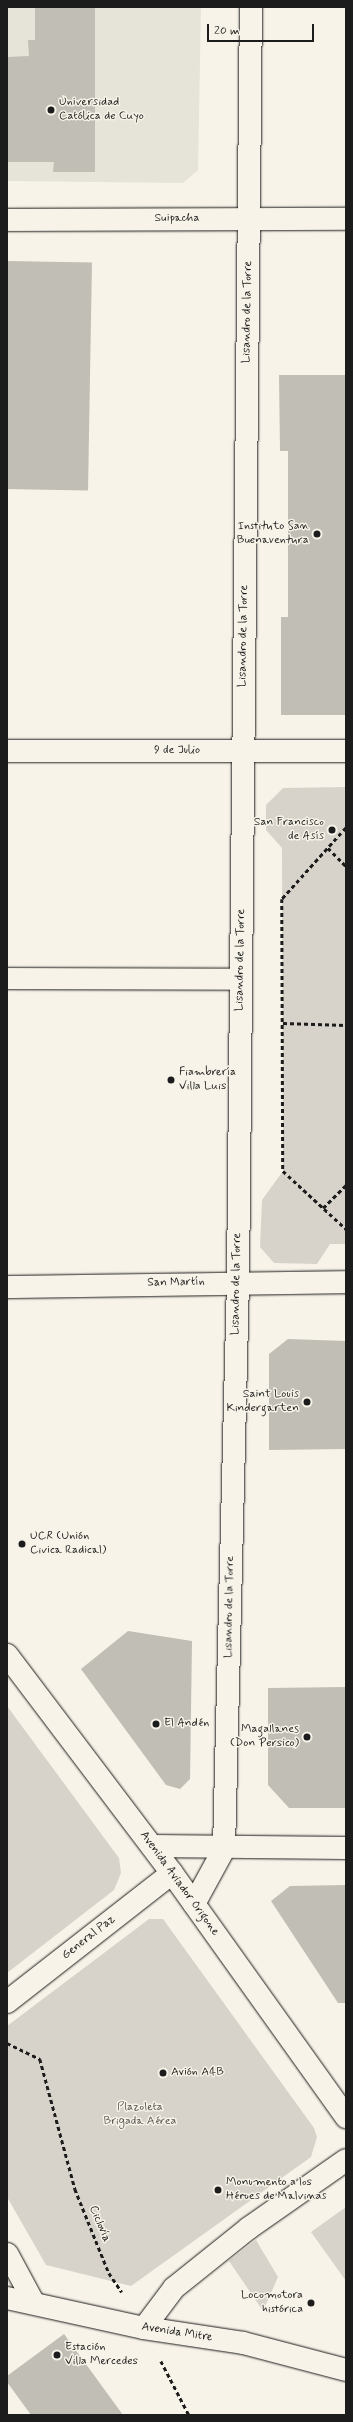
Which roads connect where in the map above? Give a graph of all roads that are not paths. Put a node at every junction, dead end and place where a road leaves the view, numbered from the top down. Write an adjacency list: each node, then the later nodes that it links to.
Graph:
1 (251, 7): 2 (street, Lisandro de la Torre)
2 (249, 219): 3 (street, Suipacha); 4 (street, Suipacha); 6 (street, Lisandro de la Torre)
3 (346, 219)
4 (7, 220)
5 (7, 751): 6 (street, 9 de Julio)
6 (243, 751): 7 (street, 9 de Julio); 9 (street, Lisandro de la Torre)
7 (346, 752)
8 (7, 978): 9 (lane)
9 (240, 978): 10 (street, Lisandro de la Torre)
10 (238, 1282): 11 (street, San Martín); 12 (street, San Martín); 16 (street, Lisandro de la Torre)
11 (346, 1282)
12 (7, 1287)
13 (7, 1655): 14 (street, Avenida Aviador Origone)
14 (152, 1846): 16 (street); 17 (street, Avenida Aviador Origone)
15 (346, 1848): 16 (street)
16 (224, 1849): 18 (street, Lisandro de la Torre)
17 (172, 1873): 18 (street, Avenida Aviador Origone); 19 (street, General Paz)
18 (194, 1904): 20 (street, Avenida Aviador Origone)
19 (7, 2002)
20 (346, 2116)
21 (346, 2160): 25 (street)
22 (7, 2253): 24 (lane)
23 (7, 2298): 24 (street, Avenida Mitre)
24 (33, 2301): 25 (street, Avenida Mitre)
25 (144, 2328): 26 (street, Avenida Mitre)
26 (346, 2370)

